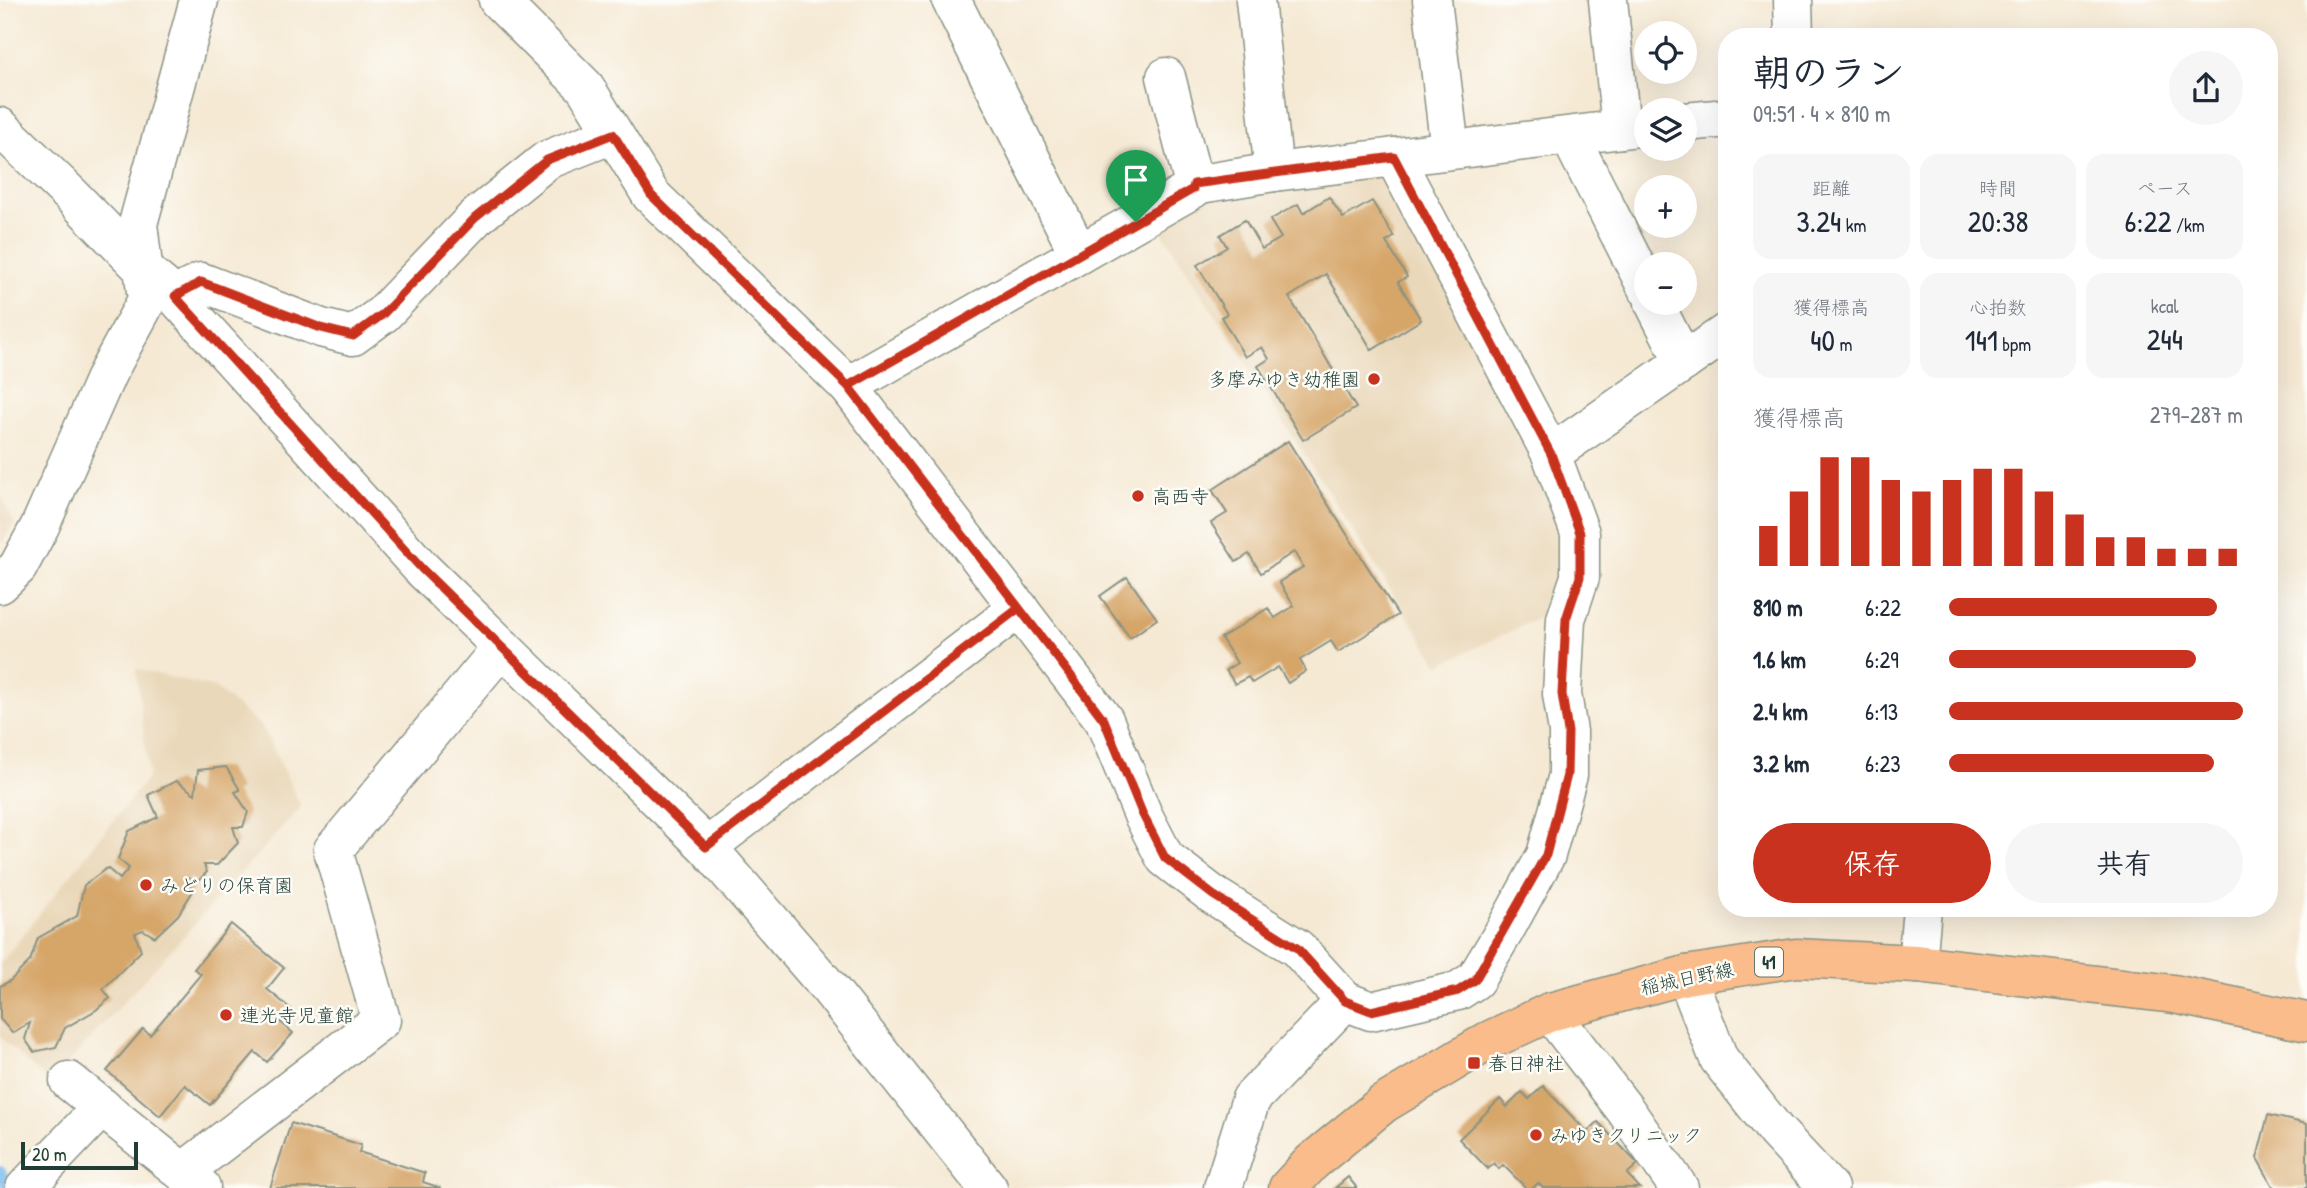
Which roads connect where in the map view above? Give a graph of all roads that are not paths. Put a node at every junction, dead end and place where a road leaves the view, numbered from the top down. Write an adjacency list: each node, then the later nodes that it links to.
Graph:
1 (199, 0): 22 (street)
2 (951, 0): 20 (street)
3 (1255, 0): 18 (street)
4 (1432, 0): 16 (street)
5 (1608, 0): 13 (street)
6 (1793, 0): 8 (street)
7 (509, 3): 14 (street)
8 (1794, 28)
9 (1166, 78): 19 (street)
10 (1718, 119): 11 (street)
11 (1697, 121)
12 (0, 127): 22 (street)
13 (1634, 127): 15 (street)
14 (613, 134): 23 (street); 27 (street)
15 (1570, 137): 16 (street); 21 (street)
16 (1450, 150): 17 (street)
17 (1394, 157): 18 (street); 28 (street)
18 (1274, 172): 19 (street)
19 (1194, 184): 20 (street)
20 (1079, 254): 27 (street)
21 (1634, 263)
22 (145, 271): 23 (street); 29 (street)
23 (175, 296): 31 (street)
24 (1660, 315): 26 (street)
25 (1718, 338): 26 (street)
26 (1684, 362): 28 (street)
27 (848, 386): 30 (street)
28 (1551, 454): 36 (street)
29 (0, 584)
30 (1019, 608): 32 (street); 36 (street)
31 (502, 647): 32 (street); 41 (street)
32 (706, 847): 43 (street)
33 (1921, 917): 34 (street)
34 (1917, 964): 35 (main road, 稲城日野線 / 41); 38 (main road, 稲城日野線 / 41)
35 (1686, 975): 37 (main road, 稲城日野線 / 41); 47 (street)
36 (1345, 1001): 44 (street)
37 (1550, 1013): 45 (main road, 稲城日野線 / 41); 46 (street)
38 (2307, 1022)
39 (69, 1081): 40 (street)
40 (102, 1107): 41 (street); 42 (street)
41 (192, 1180)
42 (25, 1188)
43 (988, 1188)
44 (1223, 1188)
45 (1288, 1188)
46 (1679, 1188)
47 (1829, 1188)

